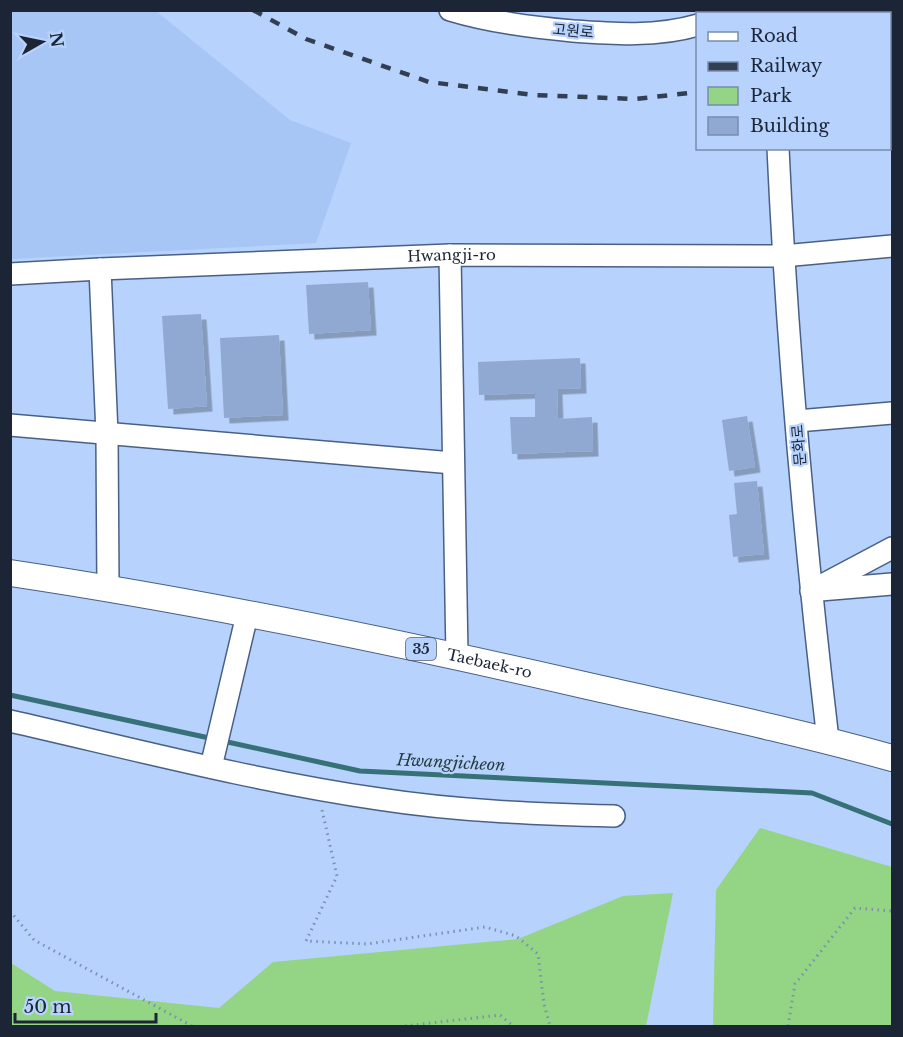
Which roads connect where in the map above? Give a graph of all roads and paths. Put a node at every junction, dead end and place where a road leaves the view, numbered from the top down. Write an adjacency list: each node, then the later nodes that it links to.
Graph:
1 (450, 10): 2 (street, 고원로)
2 (696, 26)
3 (778, 150): 6 (street, 문화로)
4 (892, 246): 6 (street, Hwangji-ro)
5 (450, 255): 6 (street, Hwangji-ro); 7 (street, Hwangji-ro); 13 (street)
6 (783, 256): 10 (street, 문화로)
7 (100, 269): 8 (street, Hwangji-ro); 12 (street)
8 (10, 274)
9 (892, 413): 10 (street)
10 (797, 421): 18 (street, 문화로)
11 (10, 425): 12 (street)
12 (107, 434): 13 (street); 17 (street)
13 (453, 463): 20 (street)
14 (892, 548): 18 (street)
15 (10, 573): 17 (main road, Taebaek-ro / 35)
16 (892, 584): 18 (street)
17 (108, 588): 19 (main road, Taebaek-ro / 35)
18 (811, 591): 22 (street, 문화로)
19 (247, 615): 20 (main road, Taebaek-ro / 35); 24 (street)
20 (457, 656): 22 (main road, Taebaek-ro / 35)
21 (10, 721): 24 (street)
22 (828, 740): 23 (main road, Taebaek-ro / 35)
23 (892, 758)
24 (211, 767): 25 (street)
25 (317, 788): 26 (street); 32 (path)
26 (614, 816)
27 (10, 911): 29 (path)
28 (892, 911): 33 (path)
29 (192, 1026)
30 (405, 1026): 31 (path)
31 (513, 1026)
32 (550, 1026)
33 (788, 1026)

